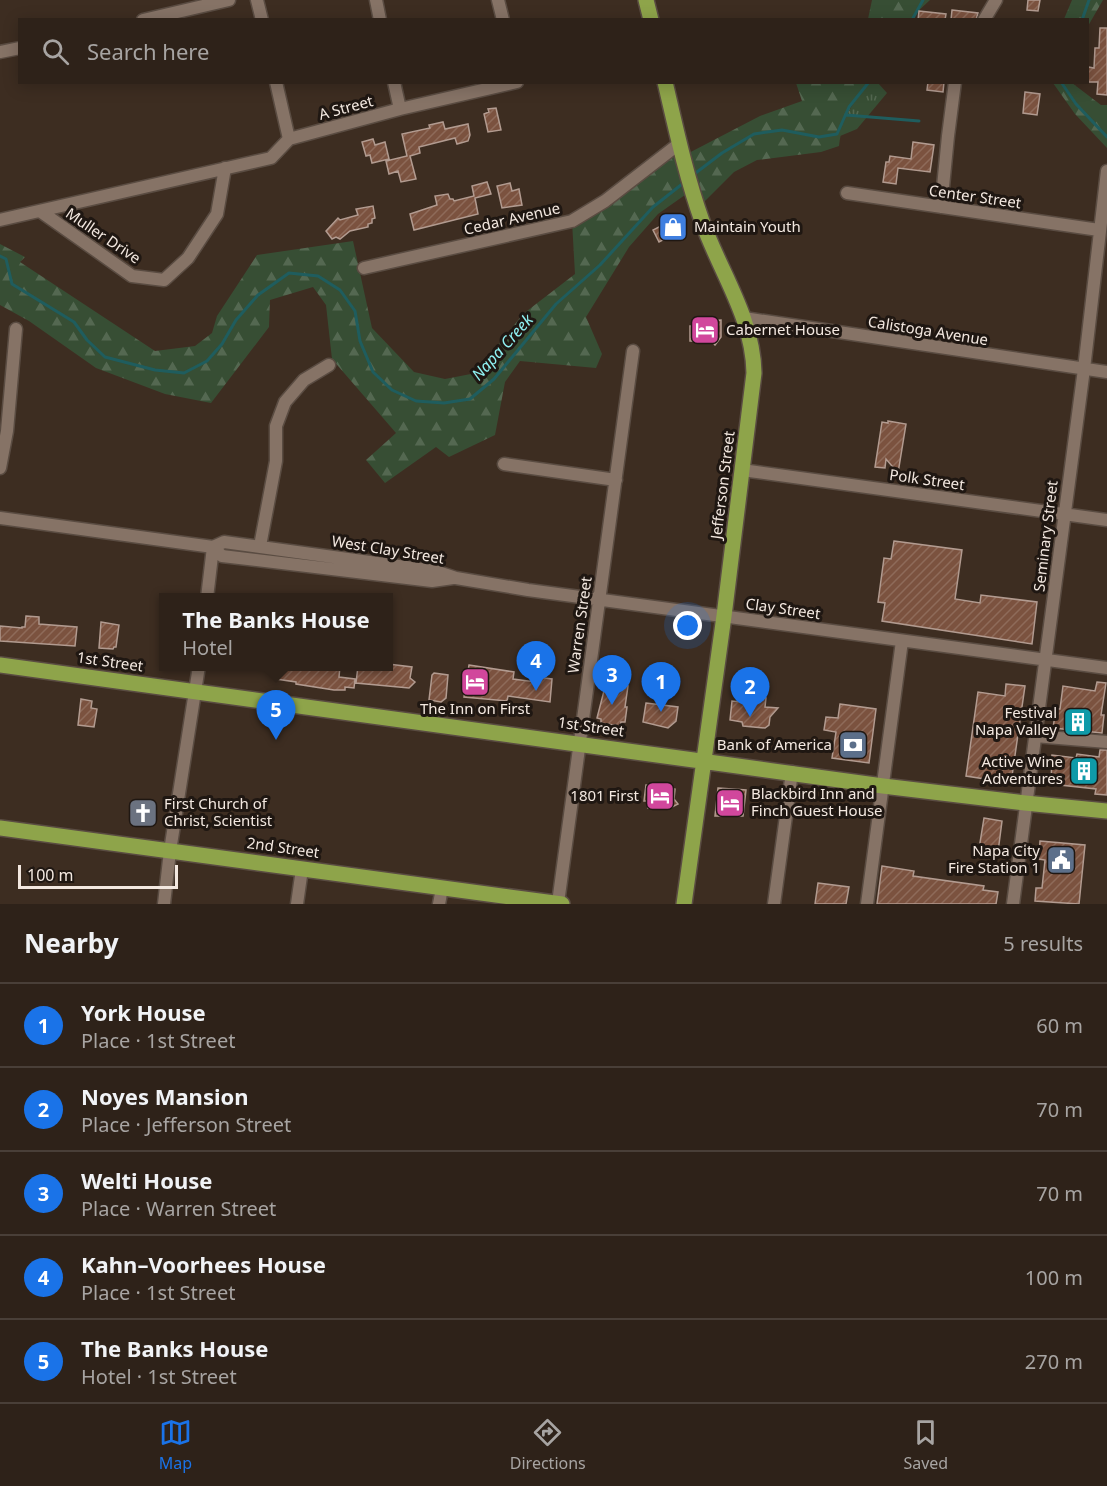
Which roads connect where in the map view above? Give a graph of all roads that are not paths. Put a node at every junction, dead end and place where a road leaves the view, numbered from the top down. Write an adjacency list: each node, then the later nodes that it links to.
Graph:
1 (229, 0): 7 (street)
2 (258, 0): 8 (street)
3 (375, 0): 9 (street)
4 (498, 0): 10 (street)
5 (646, 0): 11 (main road)
6 (996, 0): 12 (street)
7 (152, 18)
8 (262, 18)
9 (380, 18)
10 (502, 18)
11 (650, 18)
12 (985, 18)
13 (18, 48): 14 (street)
14 (0, 52)
15 (276, 84): 21 (street)
16 (394, 84): 20 (street)
17 (508, 84): 20 (street, A Street)
18 (665, 84): 22 (main road, Jefferson Street)
19 (956, 84): 26 (street)
20 (400, 109): 21 (street, A Street)
21 (289, 139): 23 (street, Muller Drive)
22 (680, 143): 30 (street, Cedar Avenue); 31 (main road, Jefferson Street)
23 (225, 168): 27 (street, Muller Drive); 27 (street, Muller Drive)
24 (1107, 171): 29 (street, Seminary Street)
25 (847, 193): 26 (street, Center Street)
26 (941, 207): 29 (street, Center Street)
27 (40, 211): 28 (street, Muller Drive)
28 (0, 220)
29 (1099, 230): 35 (street, Seminary Street)
30 (364, 268)
31 (744, 318): 35 (street, Calistoga Avenue); 39 (main road, Jefferson Street)
32 (16, 329): 38 (street)
33 (633, 351): 40 (street, Warren Street)
34 (329, 365): 44 (street)
35 (1084, 369): 36 (street, Calistoga Avenue); 41 (street, Seminary Street)
36 (1107, 372)
37 (504, 464): 40 (street)
38 (0, 468)
39 (742, 470): 41 (street, Polk Street); 49 (main road, Jefferson Street)
40 (616, 480): 48 (street, Warren Street)
41 (1064, 514): 43 (street, Polk Street); 51 (street, Seminary Street)
42 (0, 518): 45 (street, West Clay Street)
43 (1107, 520)
44 (260, 546): 45 (street, West Clay Street); 46 (street, West Clay Street)
45 (213, 547): 46 (street, West Clay Street); 47 (street)
46 (456, 578): 48 (street, Clay Street)
47 (207, 593)
48 (599, 600): 49 (street, Clay Street); 58 (street, Warren Street)
49 (724, 616): 50 (street, Clay Street); 59 (main road, Jefferson Street)
50 (902, 641): 51 (street, Clay Street); 61 (street)
51 (1045, 660): 53 (street, Clay Street); 56 (street, Seminary Street)
52 (0, 666): 55 (main road, 1st Street)
53 (1107, 669)
54 (199, 671): 55 (street)
55 (196, 692): 58 (main road, 1st Street); 65 (street)
56 (1035, 736): 57 (street); 62 (street, Seminary Street)
57 (1107, 742)
58 (579, 743): 59 (main road, 1st Street); 71 (street, Warren Street)
59 (704, 760): 60 (main road, 1st Street); 72 (main road, Jefferson Street)
60 (792, 772): 61 (main road, 1st Street); 73 (street)
61 (883, 786): 62 (main road, 1st Street); 74 (street)
62 (1025, 803): 63 (main road, 1st Street); 75 (street, Seminary Street)
63 (1107, 811)
64 (0, 828): 65 (main road, 2nd Street)
65 (170, 851): 66 (main road, 2nd Street); 68 (street)
66 (302, 869): 67 (main road, 2nd Street); 69 (street)
67 (442, 888): 70 (street); 71 (main road, 2nd Street)
68 (164, 904)
69 (297, 904)
70 (440, 904)
71 (560, 904)
72 (684, 904)
73 (774, 904)
74 (867, 904)
75 (1013, 904)

